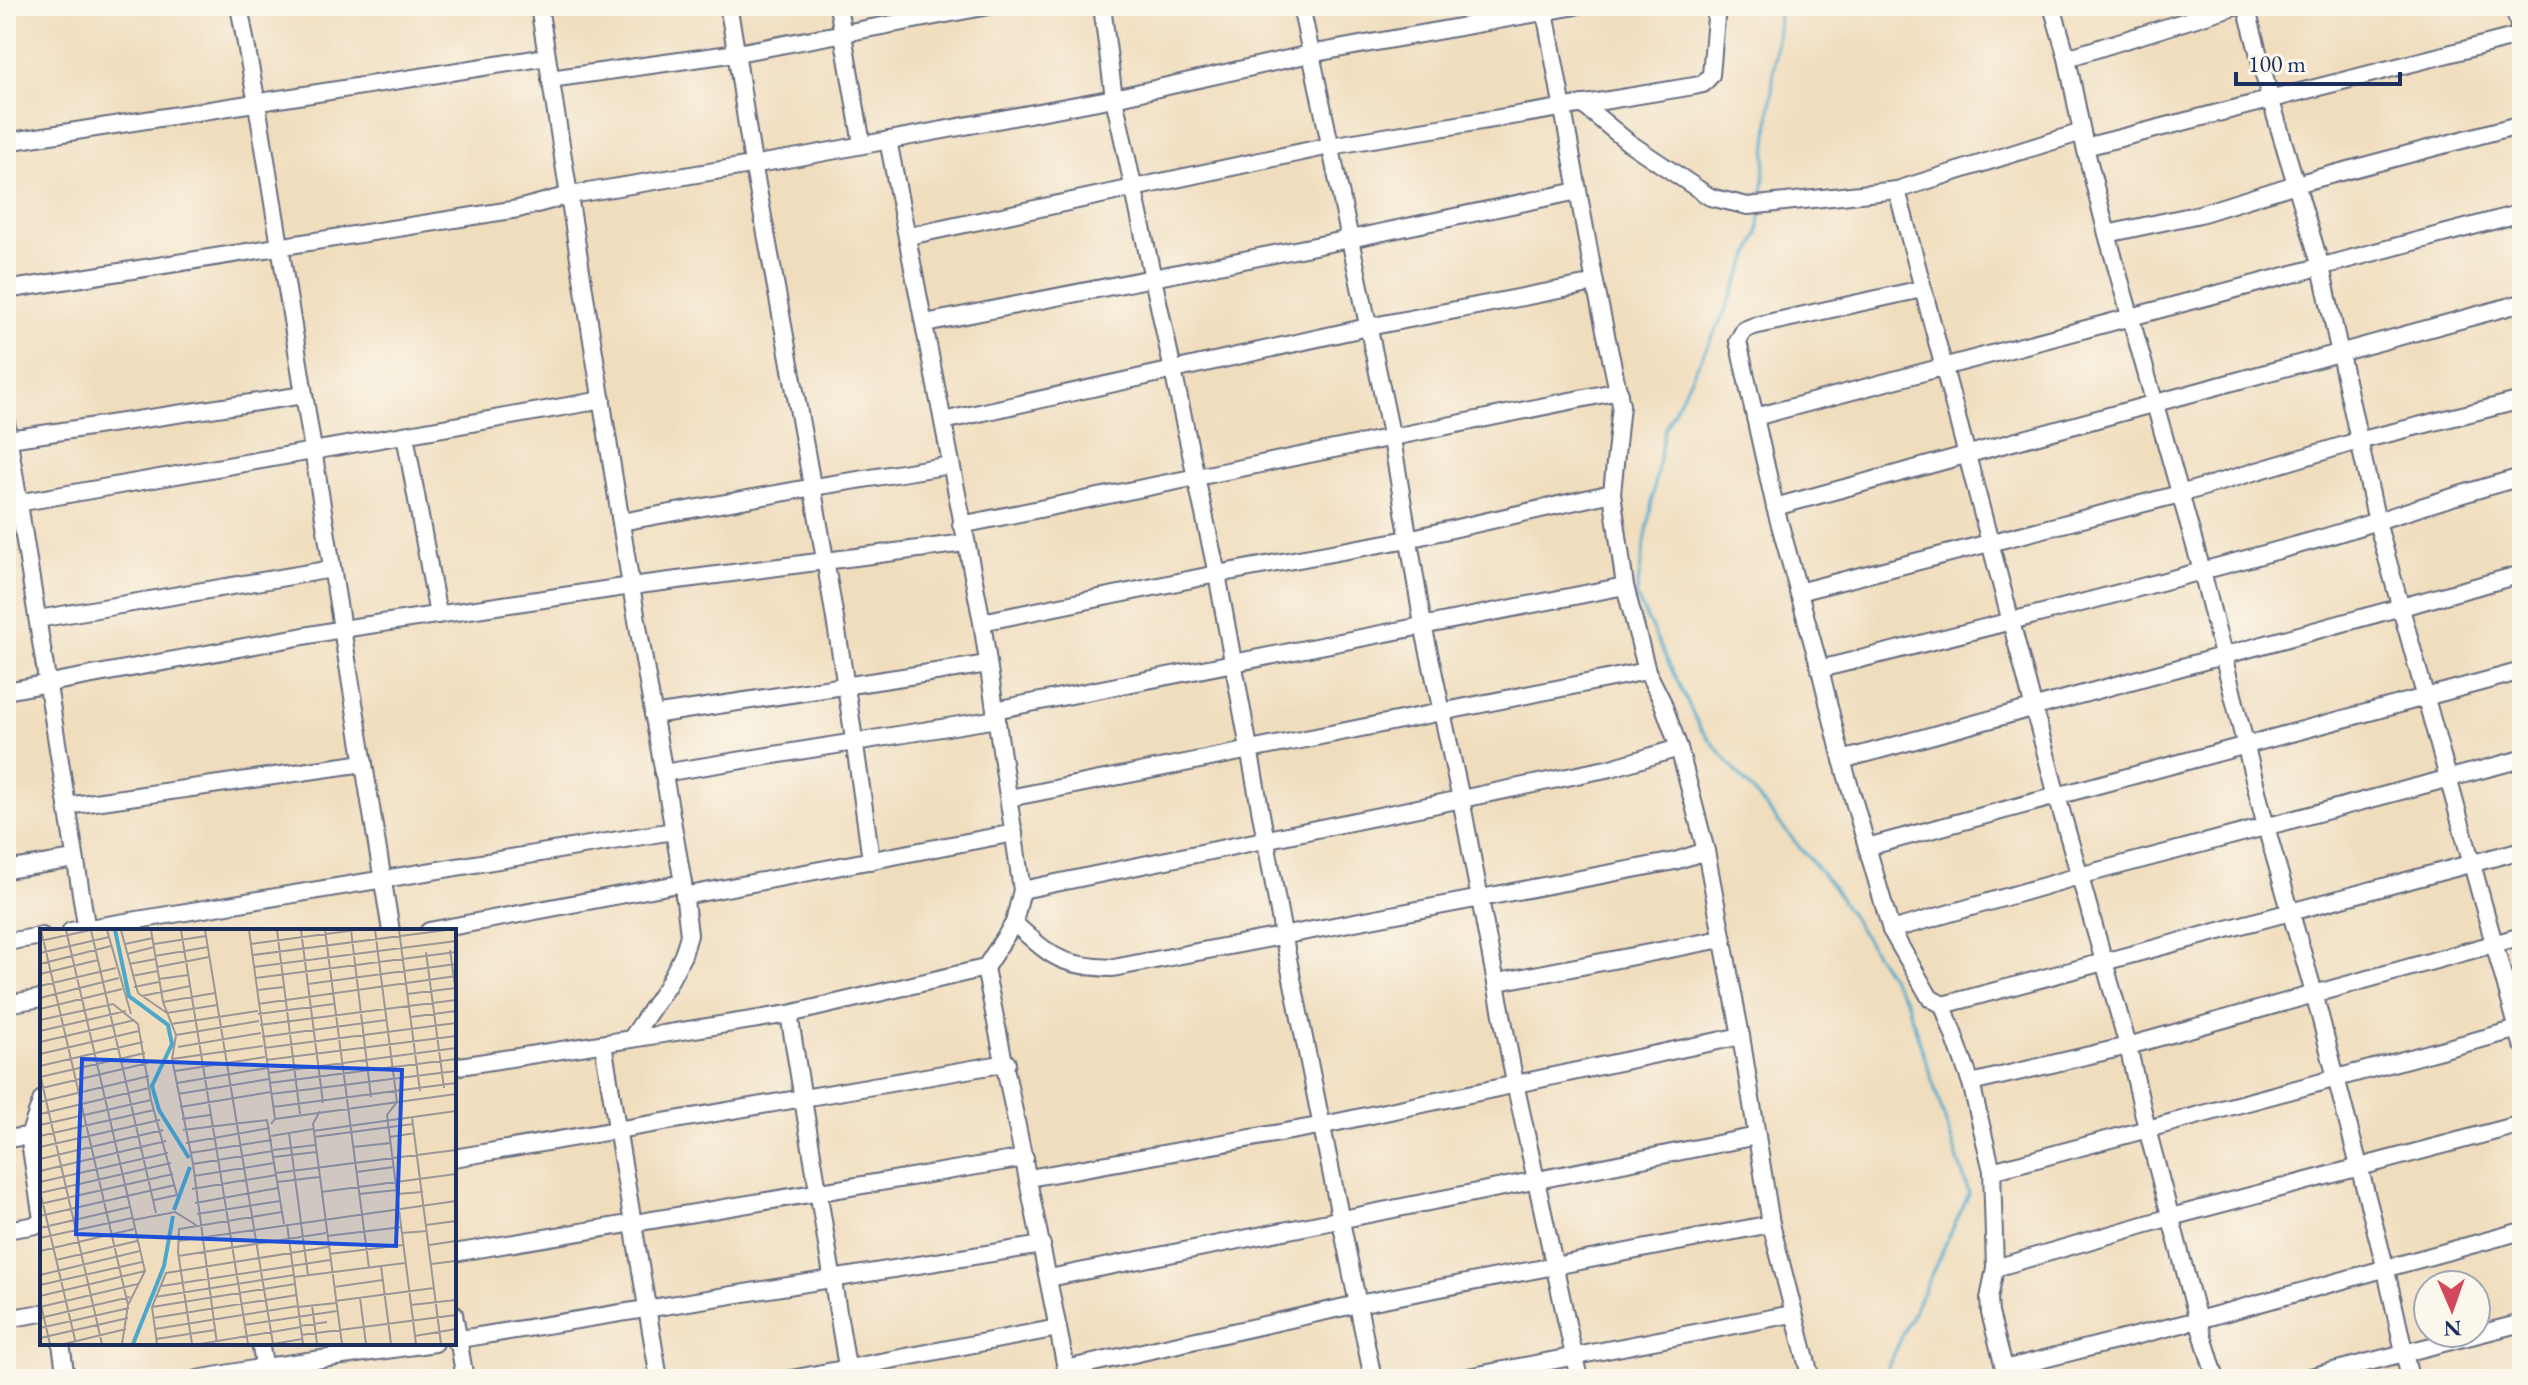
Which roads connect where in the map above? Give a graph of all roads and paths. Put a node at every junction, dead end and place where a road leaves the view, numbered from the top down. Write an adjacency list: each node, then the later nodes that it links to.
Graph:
1 (239, 6): 24 (street)
2 (539, 6): 19 (street)
3 (728, 6): 17 (street)
4 (838, 6): 15 (street)
5 (989, 6): 15 (street)
6 (1102, 6): 22 (street)
7 (1301, 6): 18 (street)
8 (1576, 6): 14 (street)
9 (1717, 6): 25 (street)
10 (2052, 6): 20 (street)
11 (2235, 6): 20 (street)
12 (2246, 6): 23 (street)
13 (2514, 6): 16 (street)
14 (1544, 9): 18 (street); 26 (street)
15 (843, 34): 17 (street); 31 (street)
16 (2522, 36): 23 (street)
17 (737, 53): 21 (street); 33 (street)
18 (1310, 54): 22 (street); 32 (street)
19 (547, 57): 21 (street); 24 (street)
20 (2067, 58): 28 (street)
21 (550, 79): 38 (street)
22 (1114, 98): 29 (street); 35 (street)
23 (2271, 101): 28 (street); 34 (street)
24 (257, 104): 30 (street); 43 (street)
25 (1582, 104): 26 (street); 36 (street)
26 (1562, 107): 32 (street); 37 (street)
27 (2522, 124): 34 (street)
28 (2083, 139): 36 (street); 40 (street)
29 (888, 140): 31 (street); 41 (street)
30 (6, 142)
31 (862, 144): 33 (street)
32 (1330, 146): 35 (street); 42 (street)
33 (753, 163): 38 (street); 72 (street)
34 (2296, 184): 40 (street); 44 (street)
35 (1134, 190): 41 (street); 45 (street)
36 (1897, 190): 47 (street)
37 (1578, 191): 42 (street); 46 (street)
38 (570, 195): 43 (street); 58 (street)
39 (2522, 213): 44 (street)
40 (2107, 234): 50 (street)
41 (909, 236): 51 (street)
42 (1350, 239): 45 (street); 52 (street)
43 (280, 248): 48 (street); 57 (street)
44 (2321, 267): 50 (street); 53 (street)
45 (1154, 278): 51 (street); 55 (street)
46 (1595, 283): 52 (street); 56 (street)
47 (1922, 289): 54 (street); 61 (street)
48 (6, 290)
49 (2522, 303): 53 (street)
50 (2129, 319): 54 (street); 60 (street)
51 (925, 323): 62 (street)
52 (1368, 327): 55 (street); 65 (street)
53 (2340, 351): 60 (street); 66 (street)
54 (1943, 366): 61 (street); 68 (street)
55 (1173, 371): 62 (street); 70 (street)
56 (1619, 391): 65 (street); 73 (street)
57 (304, 395): 63 (street); 67 (street)
58 (602, 400): 64 (street); 77 (street)
59 (2522, 400): 66 (street)
60 (2156, 402): 68 (street); 74 (street)
61 (1755, 417): 76 (street)
62 (943, 421): 69 (street)
63 (7, 431): 75 (street)
64 (405, 435): 67 (street); 92 (street)
65 (1392, 439): 70 (street); 80 (street)
66 (2358, 441): 74 (street); 78 (street)
67 (313, 452): 75 (street); 84 (street)
68 (1966, 454): 76 (street); 82 (street)
69 (951, 465): 72 (street); 79 (street)
70 (1197, 476): 79 (street); 86 (street)
71 (2522, 477): 78 (street)
72 (814, 487): 77 (street); 83 (street)
73 (1612, 493): 80 (street); 89 (street)
74 (2180, 494): 82 (street); 85 (street)
75 (12, 504): 93 (street)
76 (1775, 507): 90 (street)
77 (621, 522): 88 (street)
78 (2377, 522): 85 (street); 91 (street)
79 (961, 525): 81 (street)
80 (1408, 539): 86 (street); 96 (street)
81 (965, 543): 83 (street); 94 (street)
82 (1990, 543): 90 (street); 95 (street)
83 (827, 561): 88 (street); 105 (street)
84 (332, 569): 93 (street); 97 (street)
85 (2202, 571): 95 (street); 98 (street)
86 (1217, 574): 94 (street); 99 (street)
87 (2522, 574): 91 (street)
88 (631, 586): 92 (street); 110 (street)
89 (1625, 586): 96 (street); 102 (street)
90 (1798, 592): 101 (street)
91 (2402, 605): 98 (street); 107 (street)
92 (438, 615): 97 (street)
93 (38, 619): 104 (street)
94 (982, 622): 100 (street)
95 (2011, 622): 101 (street); 108 (street)
96 (1423, 625): 99 (street); 109 (street)
97 (342, 629): 104 (street); 118 (street)
98 (2224, 657): 108 (street); 113 (street)
99 (1233, 663): 111 (street); 115 (street)
100 (988, 664): 105 (street); 111 (street)
101 (1820, 669): 117 (street)
102 (1647, 671): 109 (street); 114 (street)
103 (2522, 671): 107 (street)
104 (48, 683): 106 (street); 124 (street)
105 (847, 685): 110 (street); 112 (street)
106 (6, 691)
107 (2426, 698): 113 (street); 120 (street)
108 (2034, 708): 117 (street); 121 (street)
109 (1442, 711): 115 (street); 123 (street)
110 (653, 715): 119 (street)
111 (996, 715): 112 (street); 122 (street)
112 (856, 742): 119 (street); 133 (street)
113 (2245, 745): 121 (street); 125 (street)
114 (1679, 748): 123 (street); 131 (street)
115 (1248, 752): 122 (street); 128 (street)
116 (2522, 759): 120 (street)
117 (1842, 760): 129 (street)
118 (364, 763): 124 (street); 137 (street)
119 (663, 773): 126 (street)
120 (2449, 779): 125 (street); 134 (street)
121 (2057, 796): 129 (street); 136 (street)
122 (1009, 798): 127 (street)
123 (1461, 799): 128 (street); 140 (street)
124 (67, 806): 132 (street)
125 (2266, 827): 136 (street); 141 (street)
126 (673, 831): 137 (street); 138 (street)
127 (1014, 833): 133 (street); 139 (street)
128 (1265, 839): 139 (street); 148 (street)
129 (1867, 847): 147 (street)
130 (2522, 850): 134 (street)
131 (1706, 851): 140 (street); 151 (street)
132 (75, 859): 135 (street); 143 (street)
133 (871, 861): 138 (street)
134 (2472, 864): 141 (street); 153 (street)
135 (6, 870)
136 (2079, 876): 147 (street); 154 (street)
137 (383, 879): 144 (street); 145 (street)
138 (684, 890): 146 (street); 164 (street)
139 (1022, 890): 142 (street)
140 (1479, 896): 148 (street); 156 (street)
141 (2291, 913): 154 (street); 157 (street)
142 (1014, 923): 148 (street); 155 (street)
143 (81, 929)
144 (87, 929)
145 (391, 929)
146 (441, 929)
147 (1891, 930): 160 (street)
148 (1283, 934): 175 (street)
149 (40, 936): 152 (street)
150 (2522, 936): 153 (street)
151 (1722, 939): 156 (street); 163 (street)
152 (6, 942)
153 (2493, 943): 157 (street); 162 (street)
154 (2105, 962): 160 (street); 166 (street)
155 (985, 968): 161 (street); 167 (street)
156 (1498, 982): 170 (street)
157 (2314, 993): 166 (street); 169 (street)
158 (40, 998): 159 (street)
159 (6, 1004)
160 (1943, 1005): 171 (street)
161 (789, 1014): 164 (street); 172 (street)
162 (2521, 1033): 169 (street)
163 (1741, 1036): 170 (street); 179 (street)
164 (631, 1039): 165 (street)
165 (603, 1044): 168 (street); 177 (street)
166 (2128, 1046): 171 (street); 176 (street)
167 (1007, 1063): 172 (street); 182 (street)
168 (456, 1067)
169 (2335, 1079): 176 (street); 183 (street)
170 (1515, 1083): 175 (street); 186 (street)
171 (1971, 1083): 184 (street)
172 (803, 1099): 177 (street); 187 (street)
173 (40, 1109): 178 (street)
174 (2522, 1124): 183 (street)
175 (1324, 1125): 185 (street); 190 (street)
176 (2147, 1129): 184 (street); 189 (street)
177 (618, 1130): 181 (street); 192 (street)
178 (35, 1135): 180 (street); 188 (street)
179 (1757, 1136): 186 (street); 193 (street)
180 (6, 1139)
181 (456, 1158)
182 (1025, 1158): 185 (street); 187 (street)
183 (2359, 1168): 189 (street); 200 (street)
184 (1992, 1171): 199 (street)
185 (1029, 1178): 196 (street)
186 (1536, 1181): 190 (street); 198 (street)
187 (819, 1193): 192 (street); 201 (street)
188 (40, 1197)
189 (2171, 1217): 199 (street); 208 (street)
190 (1342, 1220): 202 (street); 203 (street)
191 (40, 1222): 194 (street)
192 (633, 1224): 197 (street); 204 (street)
193 (1771, 1224): 198 (street); 206 (street)
194 (6, 1230)
195 (2522, 1231): 200 (street)
196 (1042, 1245): 201 (street); 202 (street)
197 (456, 1253)
198 (1554, 1266): 203 (street); 215 (street)
199 (1995, 1268): 220 (street)
200 (2386, 1270): 208 (street); 216 (street)
201 (833, 1278): 204 (street); 218 (street)
202 (1049, 1278): 210 (street)
203 (1358, 1304): 219 (street); 226 (street)
204 (647, 1308): 211 (street); 224 (street)
205 (40, 1313): 207 (street)
206 (1792, 1314): 215 (street); 229 (street)
207 (6, 1319)
208 (2198, 1320): 220 (street); 230 (street)
209 (2522, 1323): 216 (street)
210 (1058, 1328): 218 (street); 219 (street)
211 (456, 1340): 223 (street)
212 (61, 1345): 221 (street)
213 (260, 1345): 217 (street)
214 (424, 1345): 217 (street)
215 (1575, 1354): 227 (street); 228 (street)
216 (2404, 1354): 231 (street); 232 (street)
217 (266, 1373): 222 (street)
218 (849, 1374): 225 (street)
219 (1067, 1374)
220 (2006, 1374)
221 (66, 1379)
222 (197, 1379)
223 (465, 1379)
224 (659, 1379)
225 (791, 1379)
226 (1373, 1379)
227 (1458, 1379)
228 (1579, 1379)
229 (1811, 1379)
230 (2216, 1379)
231 (2302, 1379)
232 (2410, 1379)

